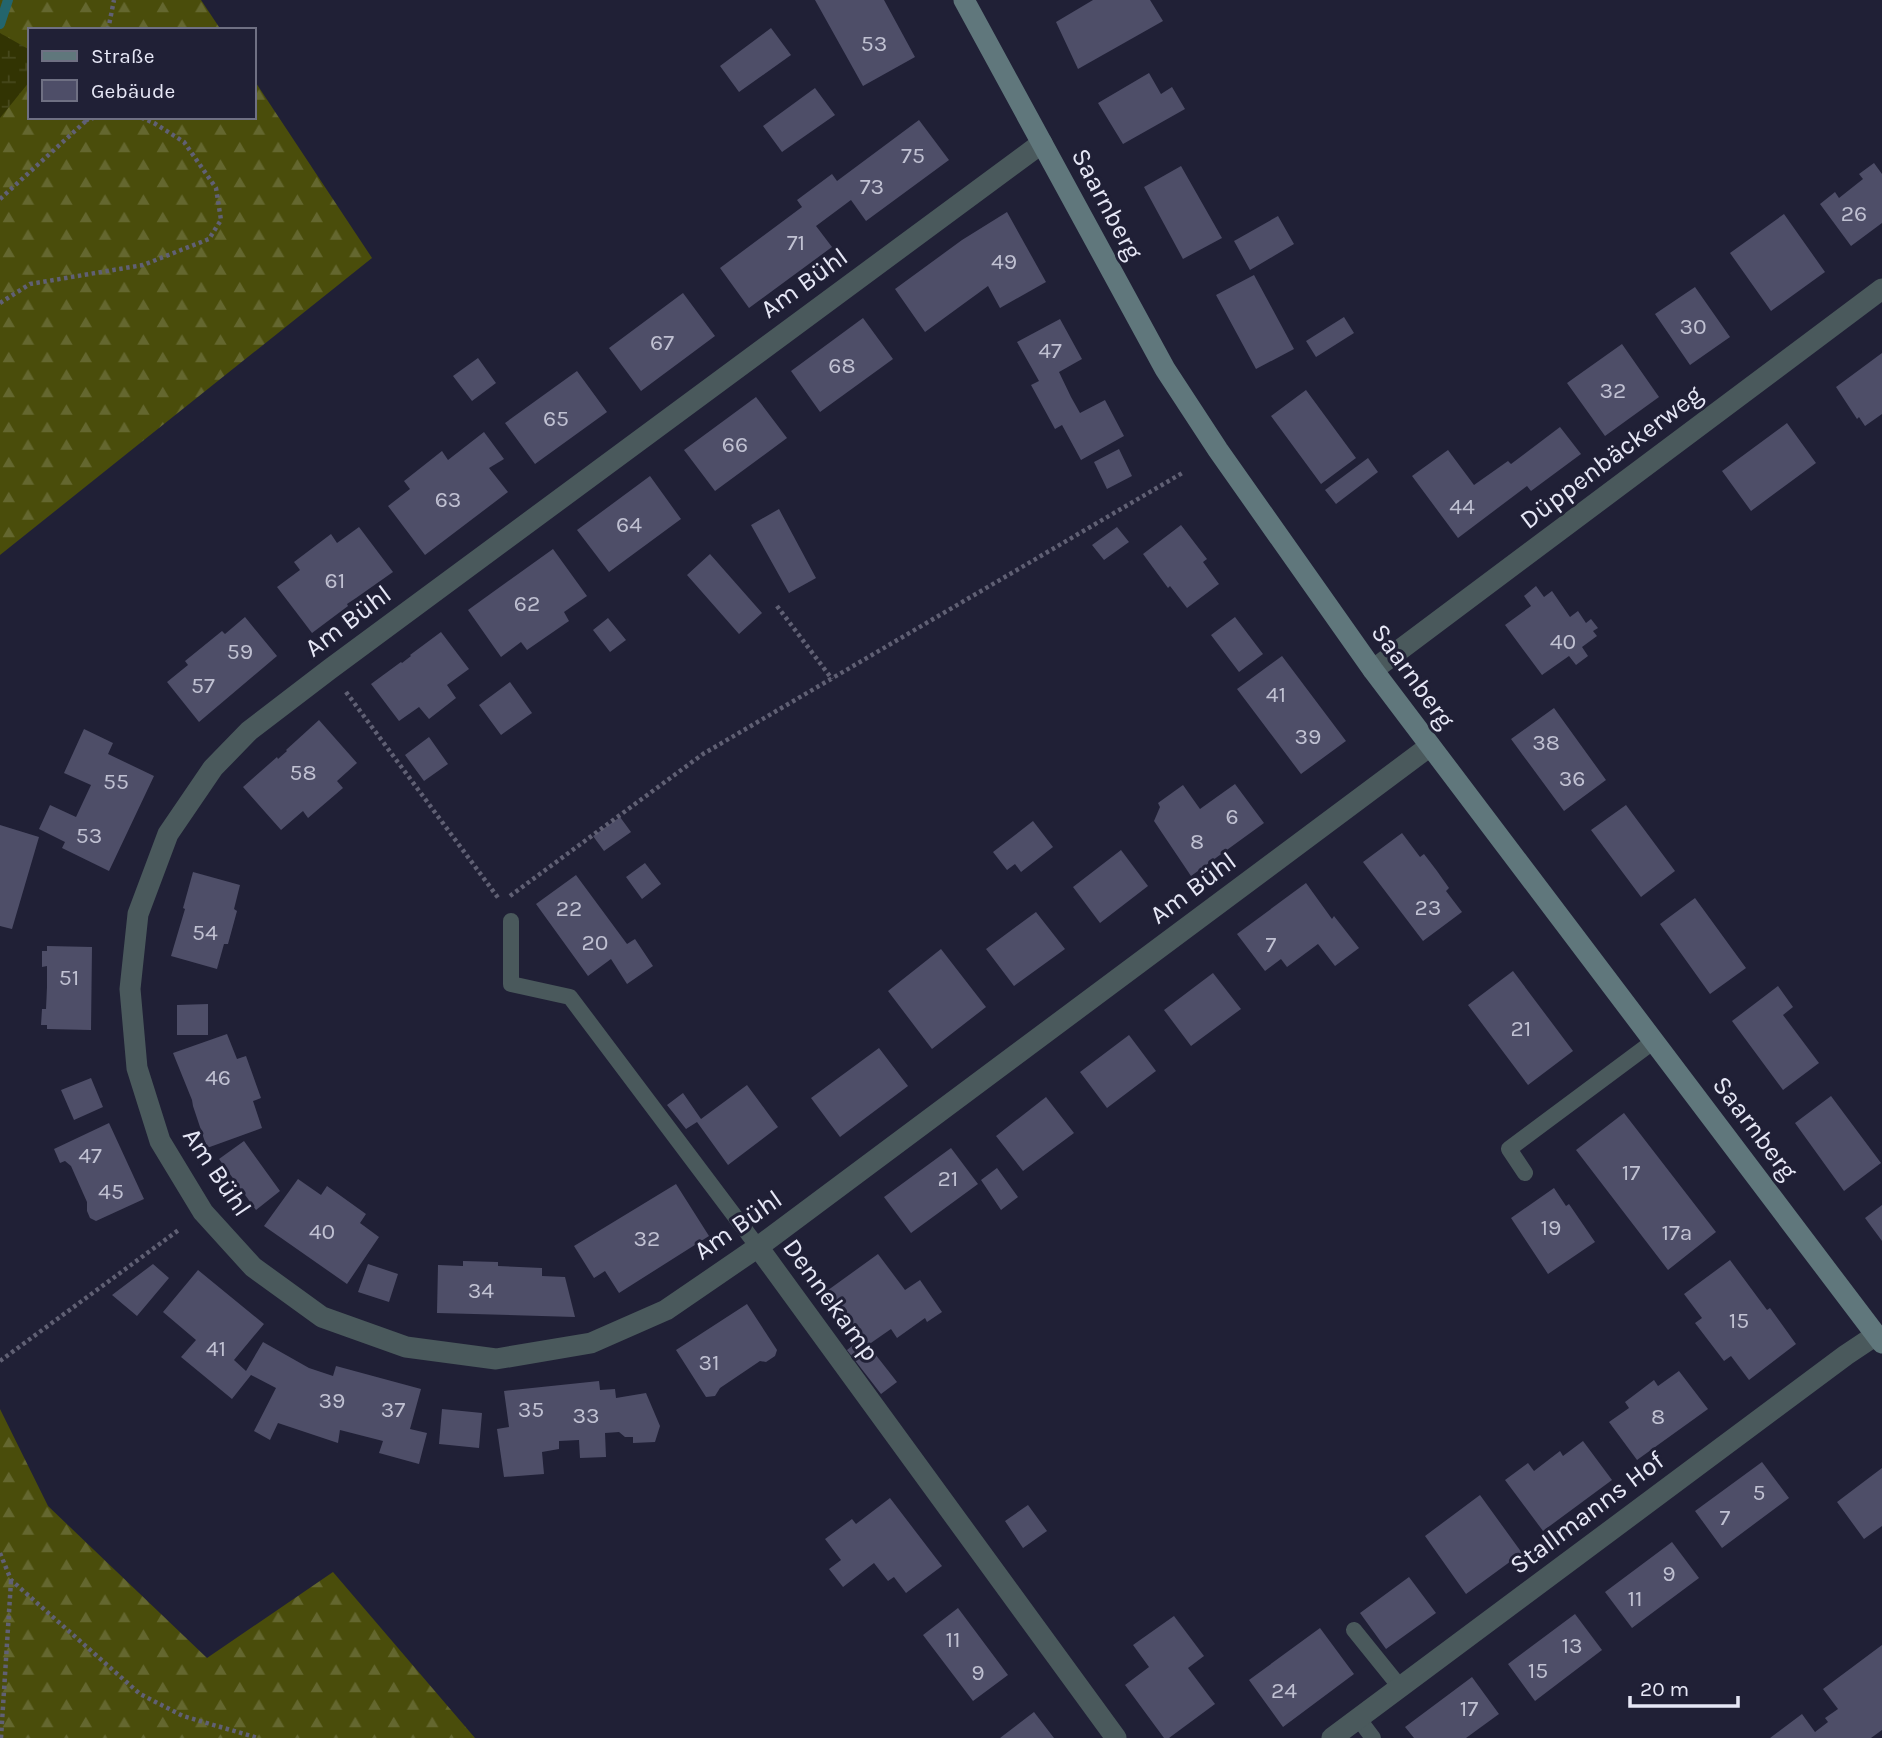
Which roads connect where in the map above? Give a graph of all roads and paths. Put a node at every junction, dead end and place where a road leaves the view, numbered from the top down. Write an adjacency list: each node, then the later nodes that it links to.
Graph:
1 (114, 0): 3 (path)
2 (964, 0): 6 (street, Saarnberg)
3 (108, 28)
4 (88, 119): 7 (path)
5 (145, 119): 9 (path)
6 (1042, 143): 12 (street, Am Bühl); 13 (street, Saarnberg)
7 (0, 199)
8 (1882, 289): 13 (street, Düppenbäckerweg)
9 (0, 303)
10 (1184, 472): 14 (path)
11 (777, 606): 14 (path)
12 (330, 669): 14 (path); 19 (street, Am Bühl)
13 (1373, 670): 15 (street, Saarnberg)
14 (832, 678)
15 (1430, 746): 17 (street, Saarnberg); 20 (street, Am Bühl)
16 (511, 921): 20 (lane, Dennekamp)
17 (1654, 1041): 18 (lane); 21 (street, Saarnberg)
18 (1525, 1173)
19 (203, 1212): 20 (street, Am Bühl); 22 (path)
20 (758, 1247): 30 (street, Dennekamp)
21 (1879, 1339): 26 (street, Stallmanns Hof)
22 (0, 1361)
23 (0, 1553): 24 (path)
24 (11, 1580): 28 (path); 29 (path)
25 (1354, 1630): 26 (lane)
26 (1400, 1687): 27 (street, Stallmanns Hof)
27 (1358, 1717): 31 (street, Stallmanns Hof); 32 (lane)
28 (1, 1738)
29 (258, 1738)
30 (1116, 1738)
31 (1332, 1738)
32 (1374, 1738)

